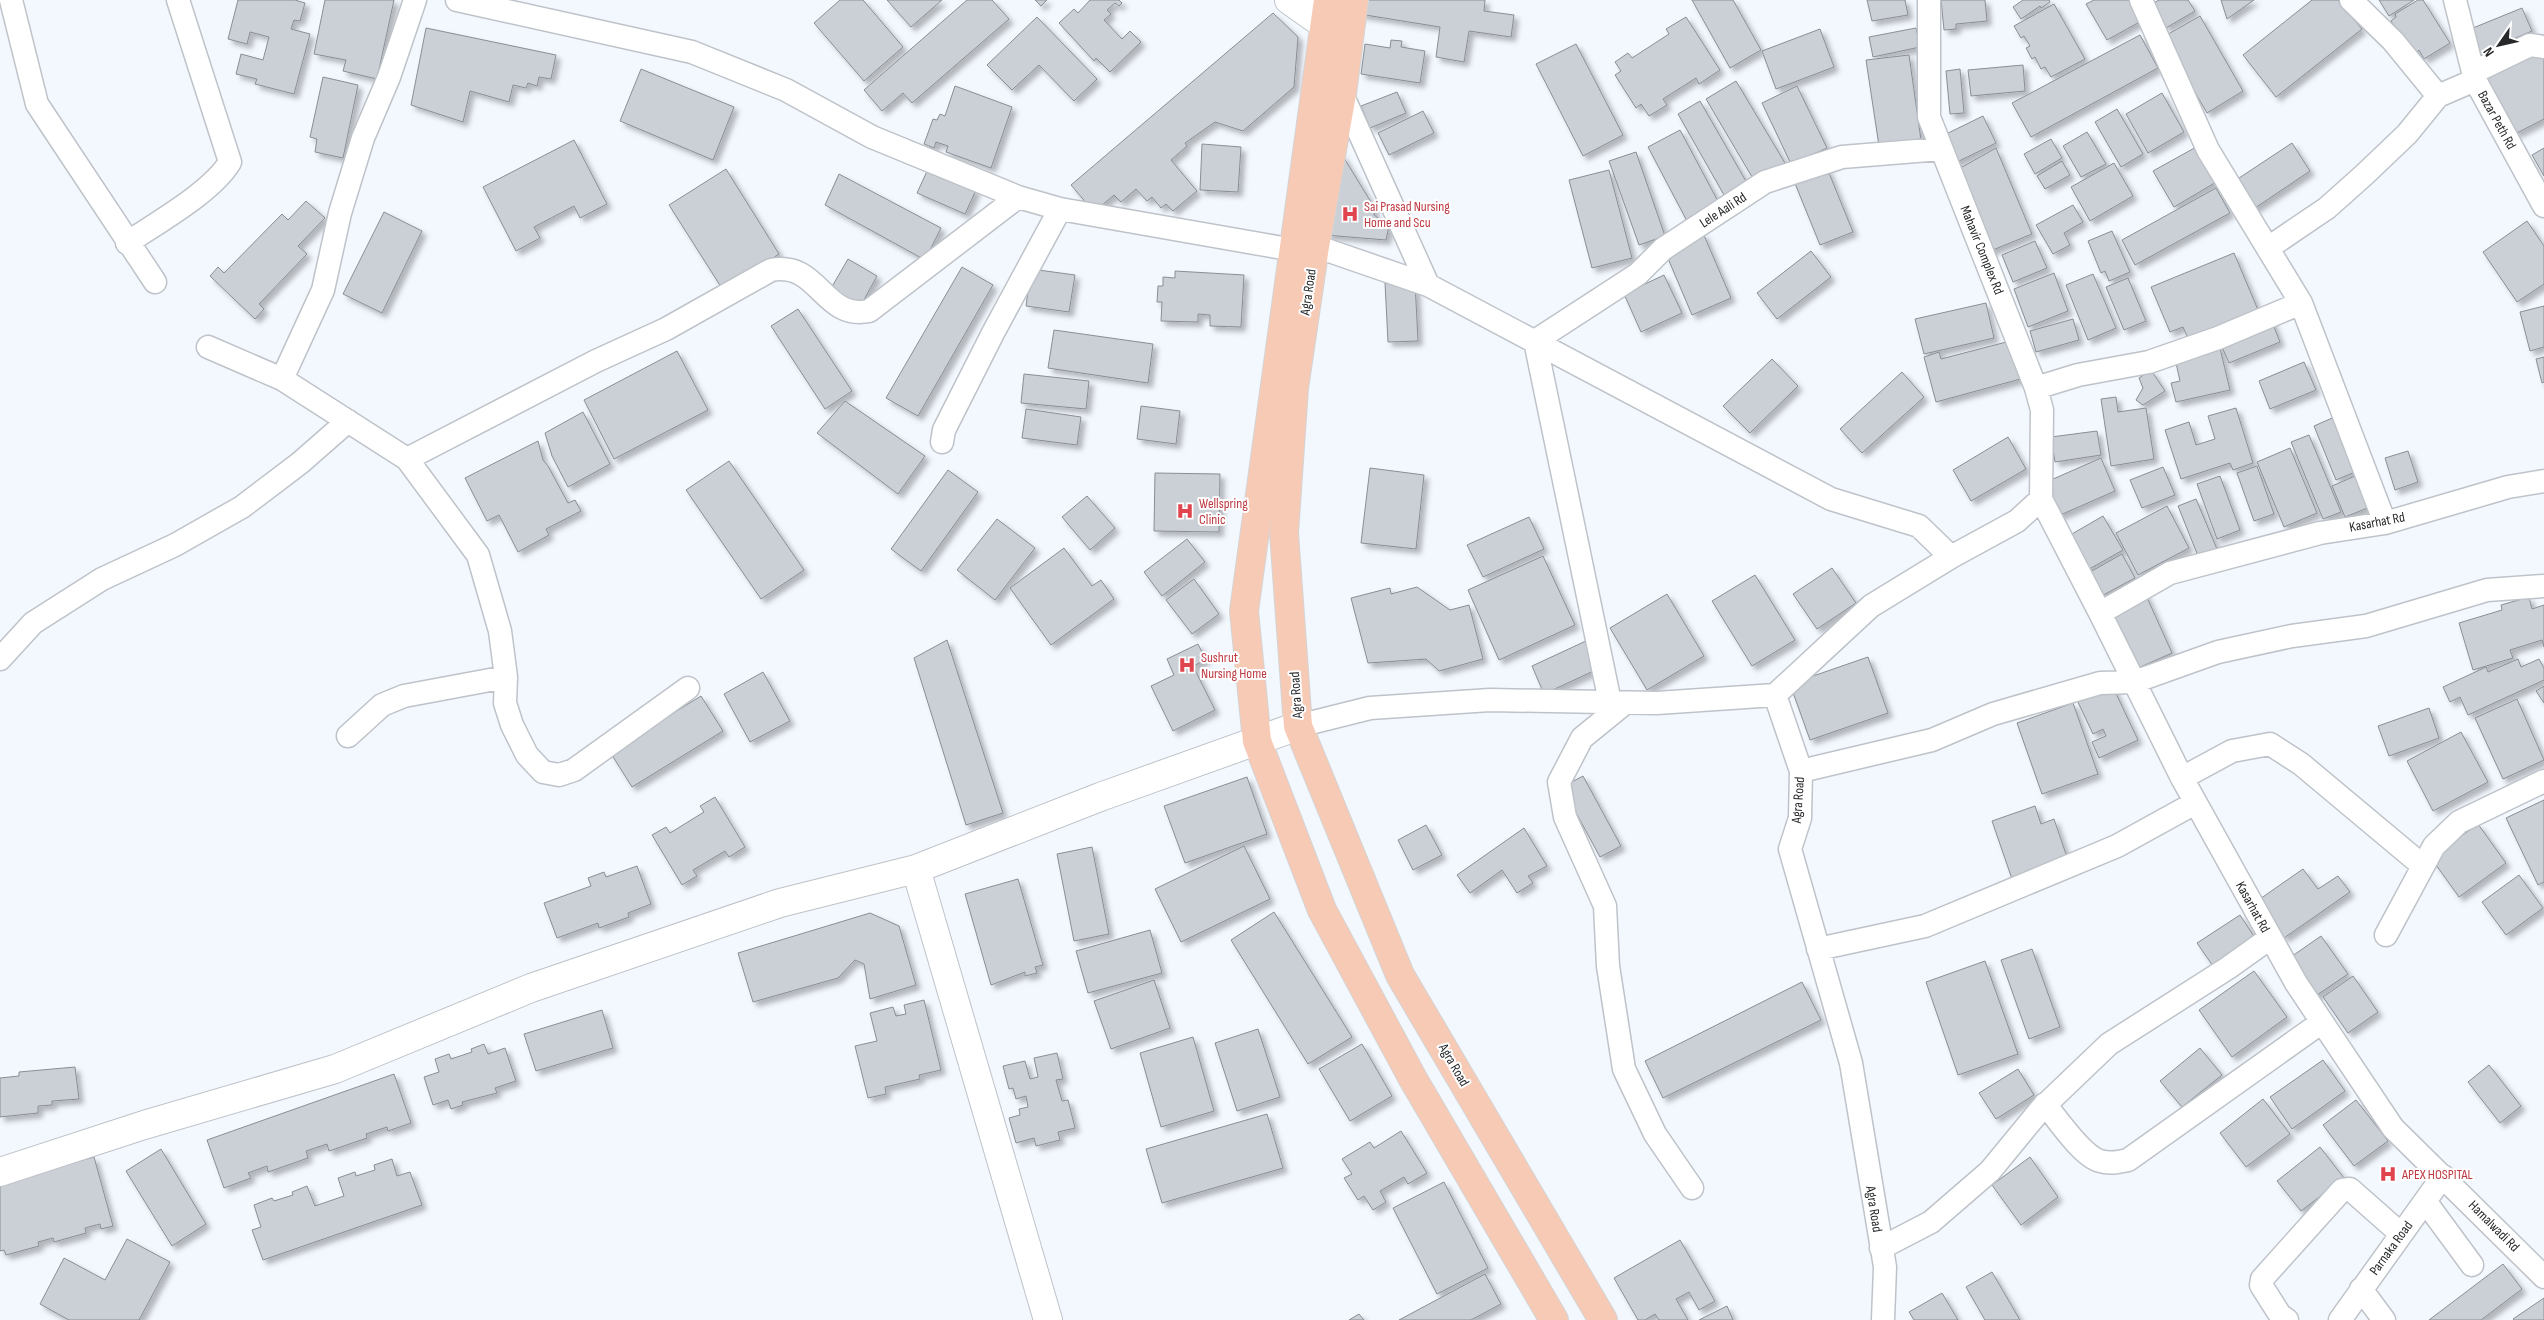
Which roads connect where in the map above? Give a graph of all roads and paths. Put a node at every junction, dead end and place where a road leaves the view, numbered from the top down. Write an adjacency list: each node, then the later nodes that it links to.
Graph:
1 (11, 0): 21 (street)
2 (178, 0): 21 (street)
3 (415, 0): 29 (street)
4 (456, 0): 18 (street)
5 (1289, 0): 11 (street)
6 (1354, 0): 12 (main road, Agra Road)
7 (1929, 0): 17 (street, Mahavir Complex Rd)
8 (2141, 0): 23 (street)
9 (2351, 0): 16 (street)
10 (2455, 0): 14 (street, Bazar Peth Rd)
11 (1327, 12): 12 (street); 22 (main road, Agra Road)
12 (1348, 42): 15 (main road, Agra Road)
13 (2544, 47): 14 (street)
14 (2474, 76): 16 (street); 19 (street, Bazar Peth Rd)
15 (1342, 94): 22 (main road, Agra Road); 25 (street)
16 (2438, 96): 23 (street)
17 (1941, 149): 27 (street, Lele Aali Rd); 30 (street, Mahavir Complex Rd)
18 (1018, 197): 20 (street); 33 (street)
19 (2544, 206)
20 (1060, 209): 22 (street); 32 (street)
21 (127, 244): 24 (street)
22 (1304, 248): 25 (street); 46 (main road, Agra Road); 48 (main road, Agra Road)
23 (2268, 248): 26 (street)
24 (155, 282)
25 (1428, 285): 27 (street)
26 (2301, 303): 30 (street); 36 (street)
27 (1535, 341): 37 (street); 45 (street)
28 (208, 347): 29 (street)
29 (282, 378): 31 (street)
30 (2036, 388): 35 (street, Mahavir Complex Rd)
31 (348, 421): 33 (street); 40 (street)
32 (942, 442)
33 (407, 459): 41 (street)
34 (2544, 481): 36 (street, Kasarhat Rd)
35 (2041, 499): 37 (street); 39 (street, Kasarhat Rd)
36 (2385, 523): 39 (street, Kasarhat Rd)
37 (1950, 557): 44 (street)
38 (2544, 586): 42 (street)
39 (2100, 612): 42 (street, Kasarhat Rd)
40 (0, 659)
41 (506, 677): 43 (street); 47 (street)
42 (2134, 682): 49 (street); 50 (street, Kasarhat Rd)
43 (688, 688)
44 (1775, 694): 45 (street); 49 (street, Agra Road)
45 (1618, 702): 46 (street); 62 (street)
46 (1298, 726): 48 (street); 71 (main road, Agra Road)
47 (348, 736)
48 (1257, 741): 54 (street); 70 (main road, Agra Road)
49 (1801, 771): 57 (street, Agra Road)
50 (2182, 778): 52 (street, Kasarhat Rd); 53 (street)
51 (2544, 781): 53 (street)
52 (2195, 803): 56 (street, Kasarhat Rd); 57 (street)
53 (2423, 866): 55 (street)
54 (916, 869): 60 (street); 69 (street)
55 (2386, 935)
56 (2270, 938): 58 (street, Kasarhat Rd); 59 (street)
57 (1818, 949): 65 (street, Agra Road)
58 (2322, 1022): 59 (street); 61 (street, Kasarhat Rd)
59 (2043, 1107): 65 (street)
60 (0, 1172)
61 (2443, 1176): 63 (street, Parnaka Road); 66 (street, Hamalwadi Rd)
62 (1692, 1188)
63 (2425, 1201): 64 (street, Parnaka Road); 67 (street)
64 (2401, 1234): 68 (street, Parnaka Road); 73 (street)
65 (1881, 1248): 72 (street, Agra Road)
66 (2540, 1264)
67 (2472, 1265)
68 (2361, 1290): 74 (street, Parnaka Road); 75 (street)
69 (1048, 1320)
70 (1554, 1320)
71 (1603, 1320)
72 (1883, 1320)
73 (2287, 1320)
74 (2340, 1320)
75 (2384, 1320)

